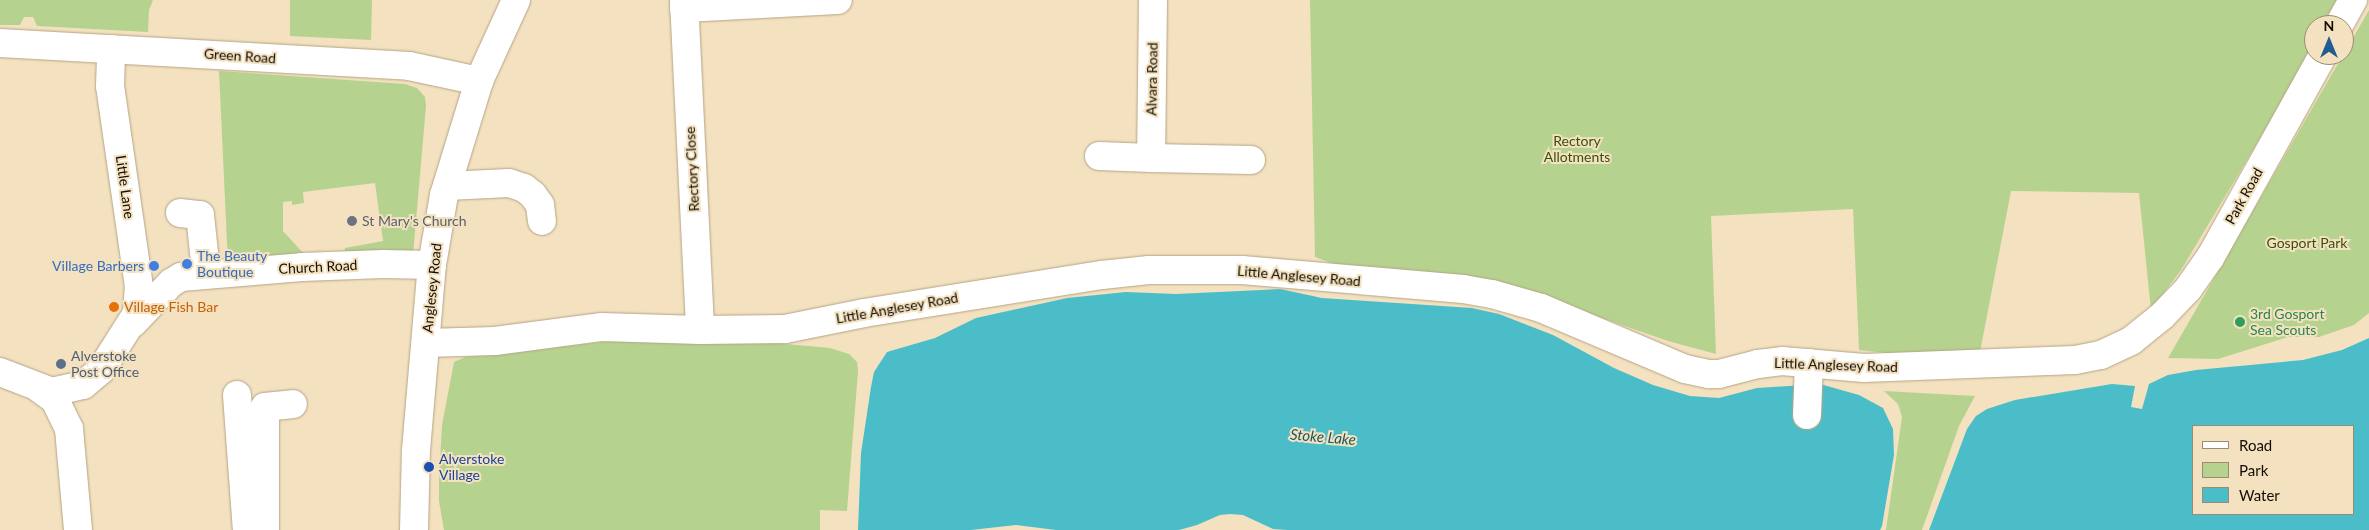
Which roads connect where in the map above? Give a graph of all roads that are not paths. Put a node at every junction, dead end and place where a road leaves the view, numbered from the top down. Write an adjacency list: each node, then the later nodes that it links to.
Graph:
1 (516, 0): 10 (street, Anglesey Road)
2 (838, 0): 5 (street, Rectory Close)
3 (1153, 0): 12 (street, Alvara Road)
4 (2353, 0): 6 (street)
5 (684, 4): 23 (street, Rectory Close)
6 (2345, 15)
7 (0, 43): 8 (street, Green Road)
8 (111, 49): 10 (street, Green Road); 20 (street, Little Lane)
9 (2317, 65): 22 (street, Park Road)
10 (479, 81): 14 (street, Anglesey Road)
11 (1099, 156): 12 (street)
12 (1151, 158): 13 (street)
13 (1251, 160)
14 (447, 186): 16 (street); 18 (street, Anglesey Road)
15 (180, 213): 17 (street)
16 (542, 221)
17 (205, 265): 18 (street, Church Road); 19 (street, Church Road)
18 (432, 265): 24 (street, Anglesey Road)
19 (175, 280): 20 (street, Church Road); 21 (street)
20 (139, 287): 21 (street, Little Lane)
21 (132, 324): 26 (street)
22 (2150, 326): 25 (street, Little Anglesey Road)
23 (700, 330): 24 (street, Little Anglesey Road); 25 (street, Little Anglesey Road)
24 (426, 343): 36 (street, Anglesey Road)
25 (1809, 363): 31 (street)
26 (101, 370): 28 (street); 32 (street)
27 (0, 372): 28 (street)
28 (40, 389): 32 (street)
29 (237, 395): 34 (street)
30 (293, 404): 35 (street)
31 (1807, 414)
32 (72, 443): 33 (street)
33 (78, 530)
34 (247, 530)
35 (265, 530)
36 (414, 530)

